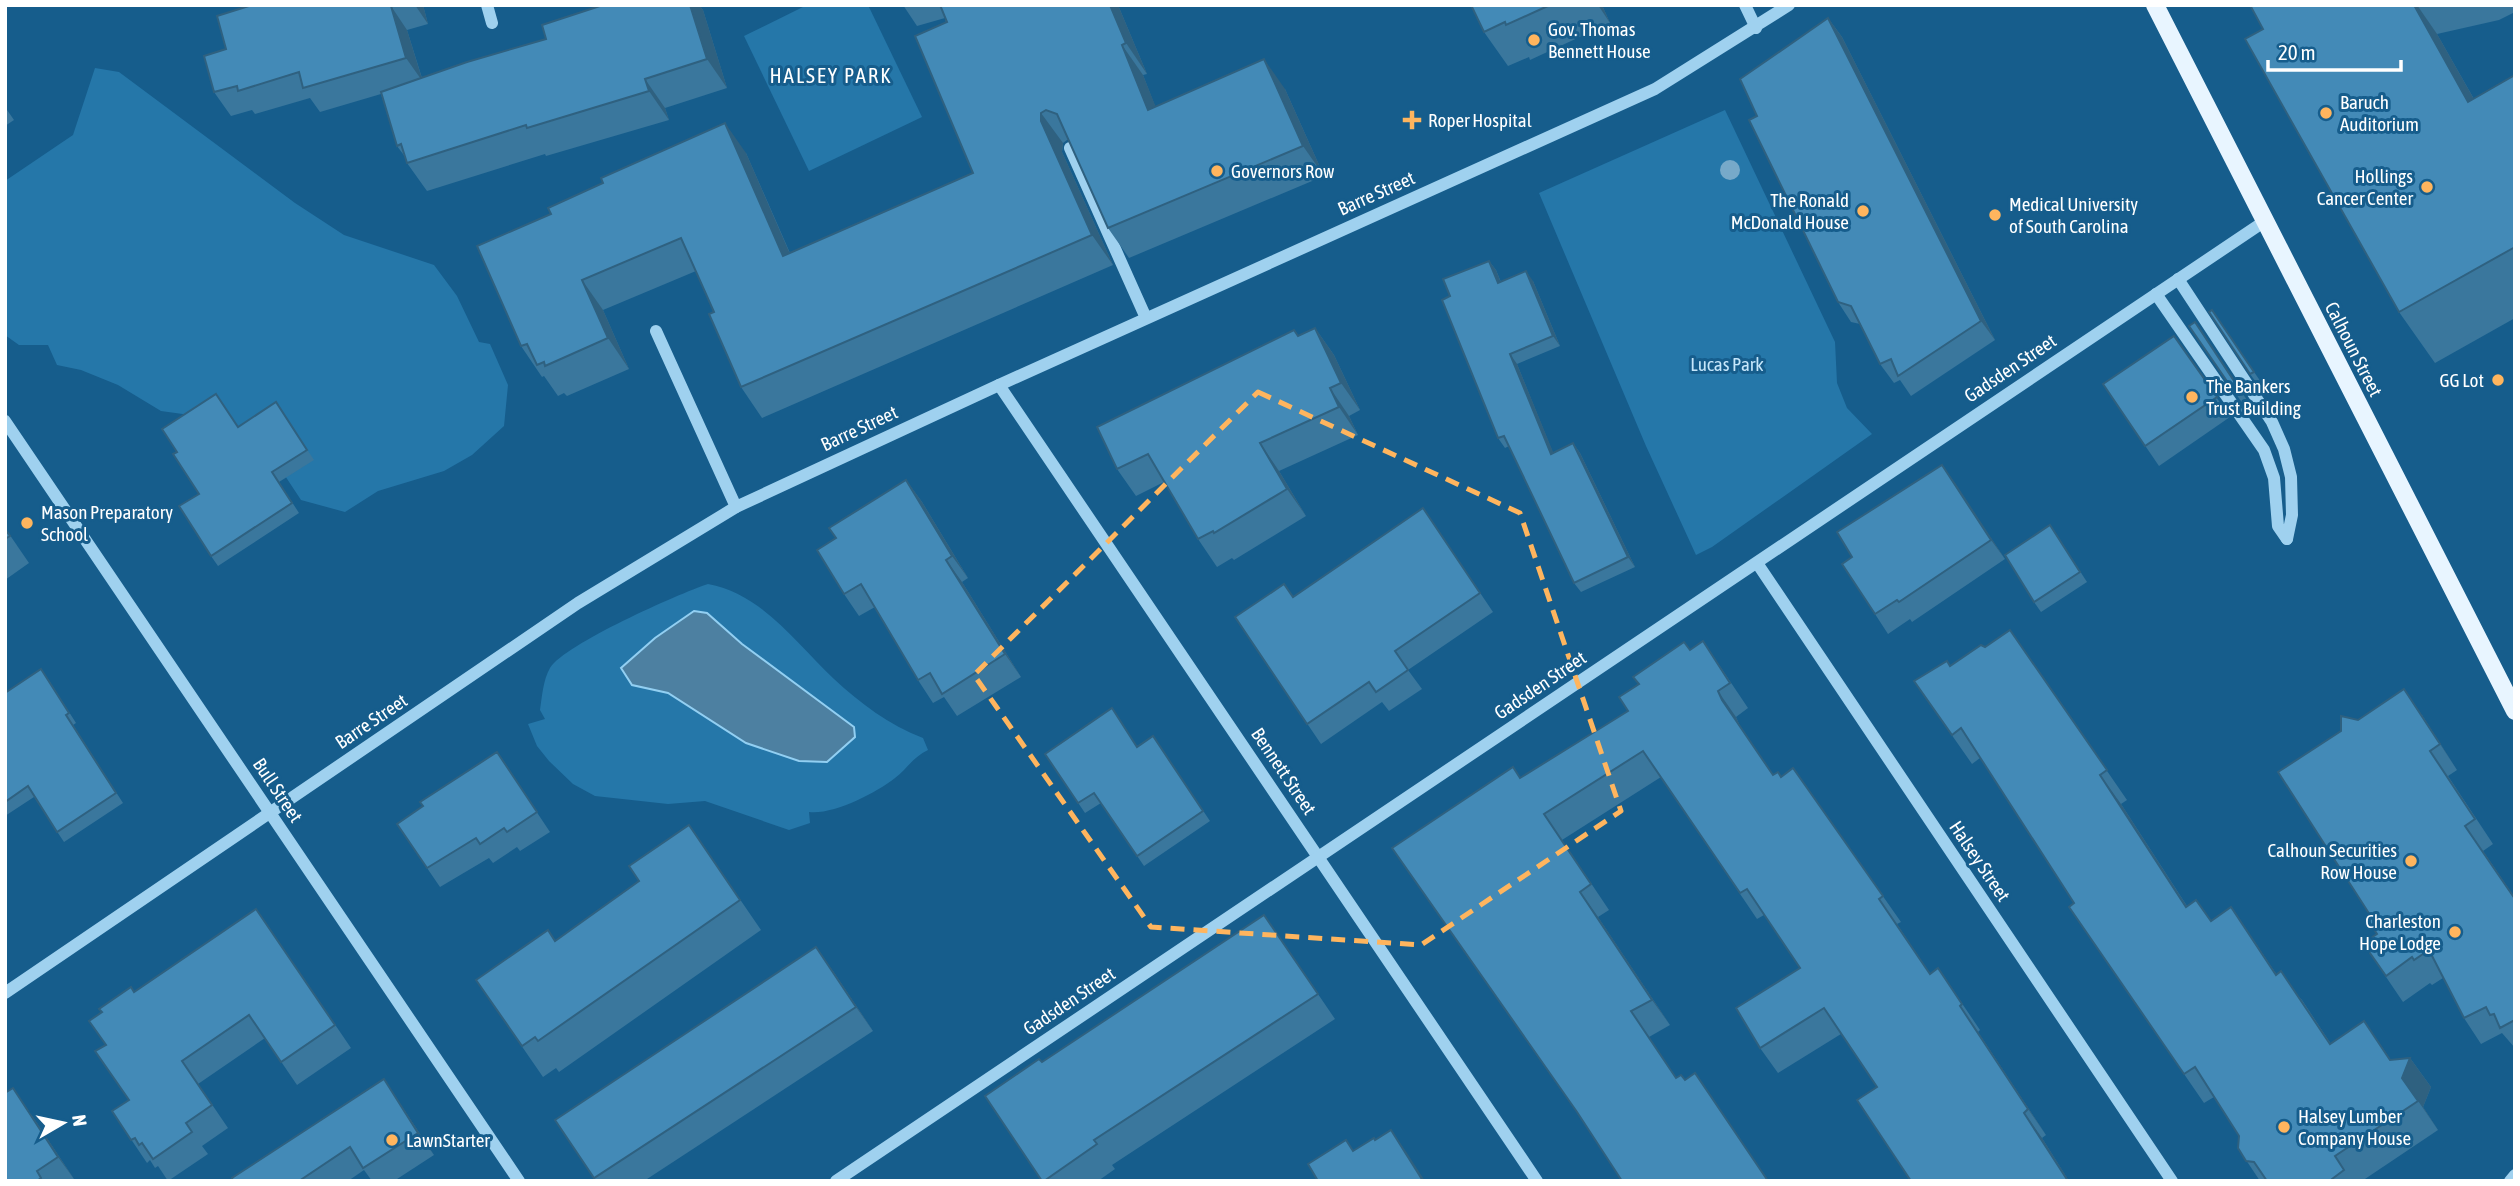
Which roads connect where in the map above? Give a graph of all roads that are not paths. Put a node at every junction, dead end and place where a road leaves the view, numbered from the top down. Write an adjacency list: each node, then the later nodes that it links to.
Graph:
1 (487, 5): 5 (street)
2 (1745, 5): 6 (street)
3 (2155, 5): 8 (main road, Calhoun Street)
4 (1787, 6): 6 (street, Barre Street)
5 (492, 23)
6 (1756, 28): 11 (street, Barre Street)
7 (1070, 148): 11 (street)
8 (2265, 221): 9 (street, Gadsden Street); 17 (main road, Calhoun Street)
9 (2178, 279): 10 (street, Gadsden Street); 10 (street)
10 (2156, 293): 16 (street, Gadsden Street)
11 (1146, 318): 13 (street, Barre Street)
12 (656, 331): 15 (street)
13 (999, 385): 15 (street, Barre Street); 19 (street, Bennett Street)
14 (5, 421): 18 (street, Bull Street)
15 (736, 507): 18 (street, Barre Street)
16 (1757, 563): 19 (street, Gadsden Street); 25 (street, Halsey Street)
17 (2515, 711)
18 (271, 813): 20 (street, Barre Street); 22 (street, Bull Street)
19 (1319, 856): 23 (street, Gadsden Street); 24 (street, Bennett Street)
20 (5, 993)
21 (2515, 1175): 26 (street)
22 (519, 1181)
23 (836, 1181)
24 (1537, 1181)
25 (2172, 1181)
26 (2511, 1181)

